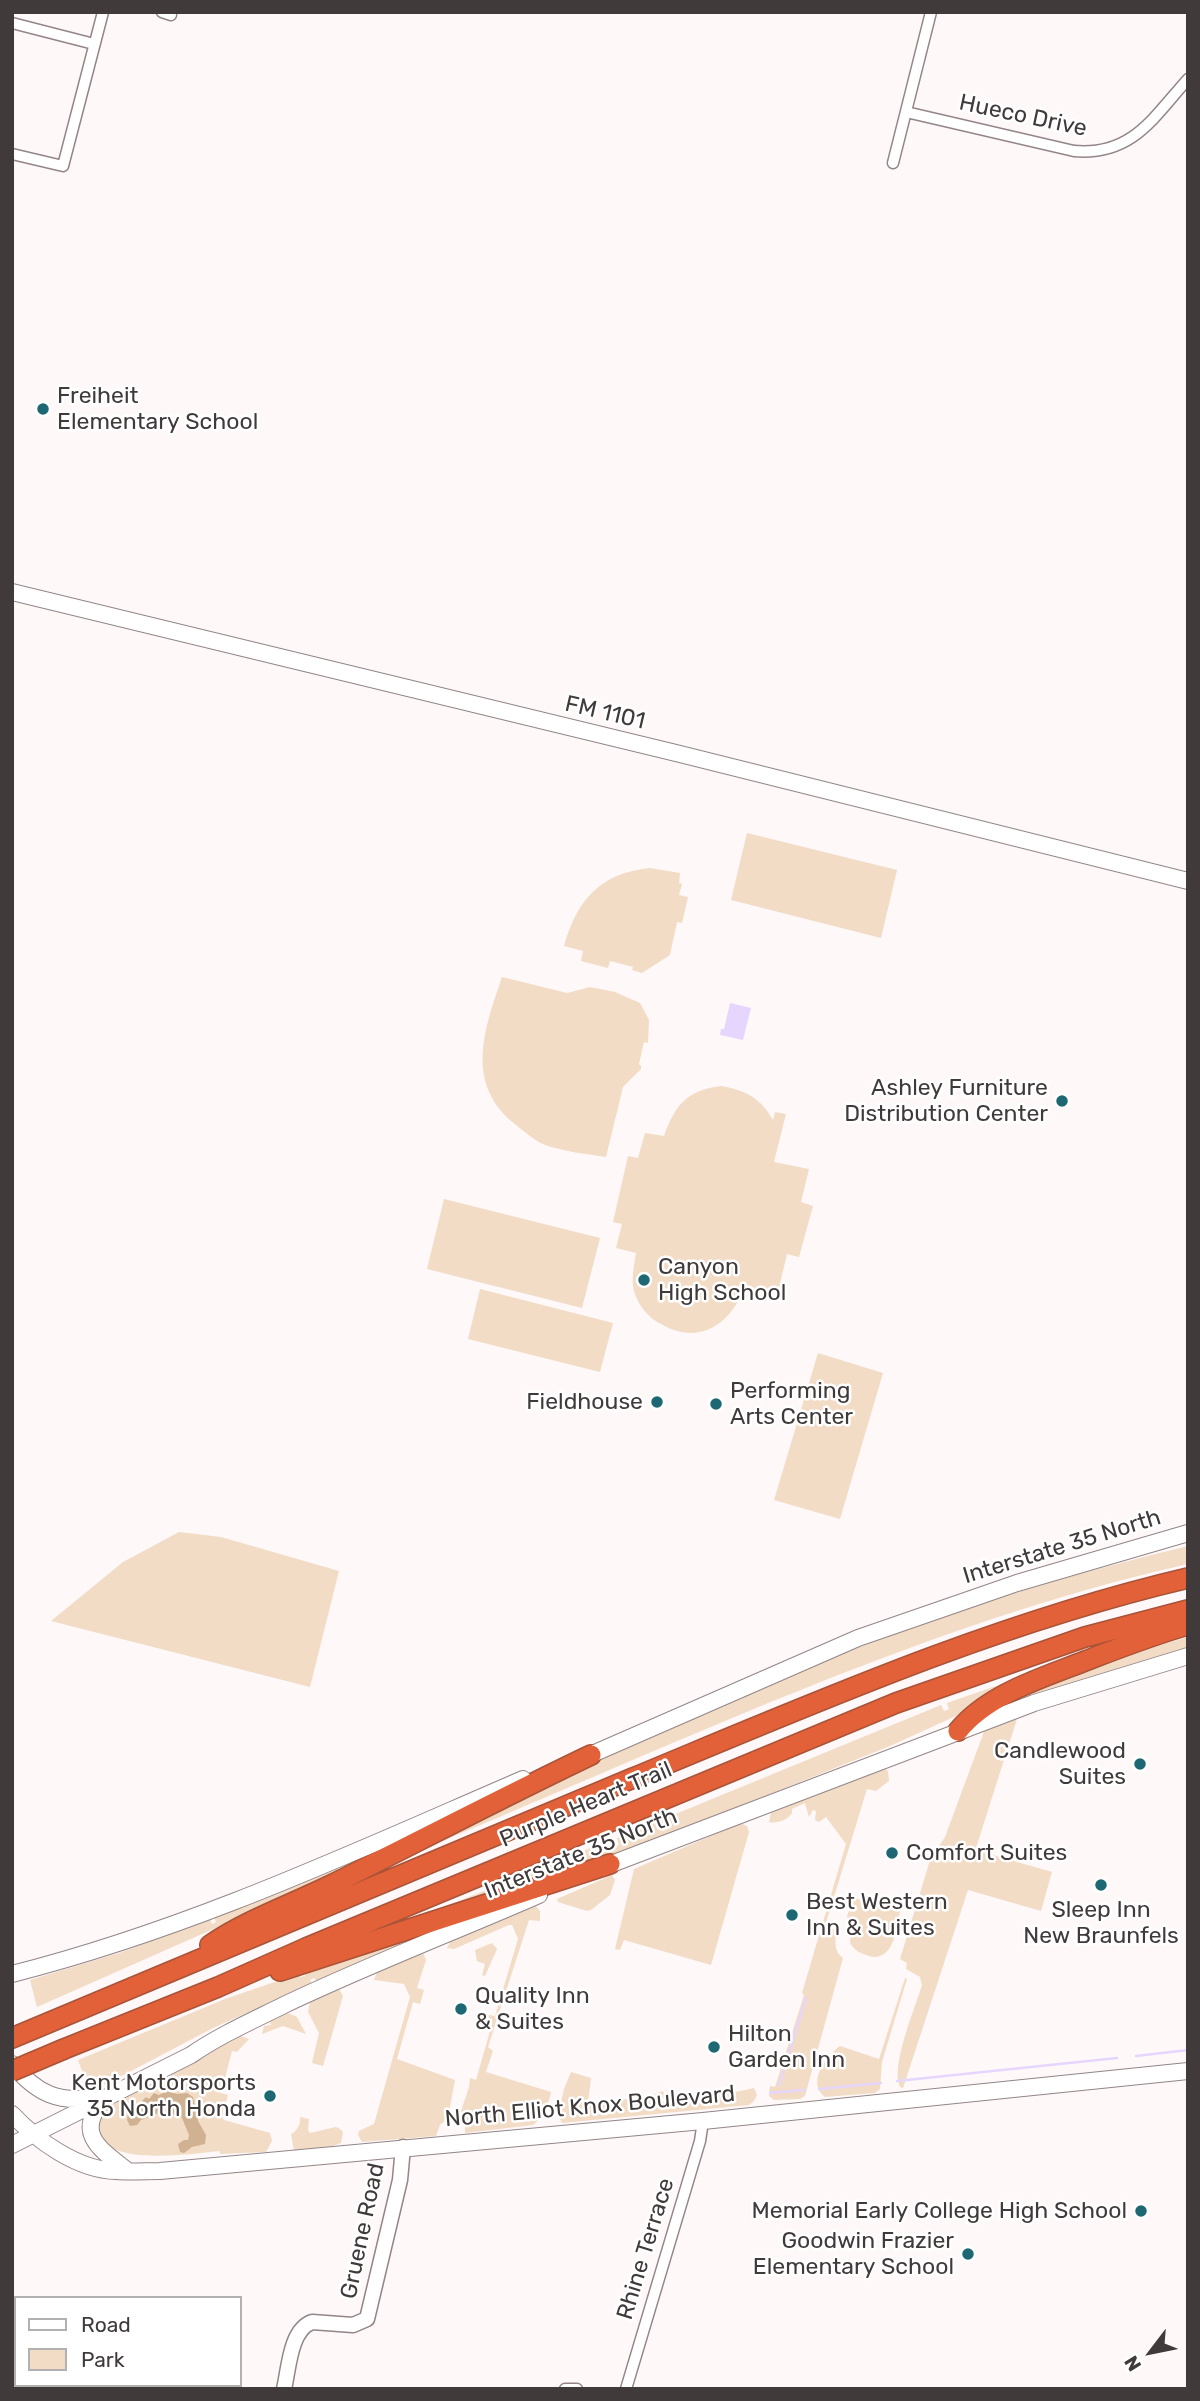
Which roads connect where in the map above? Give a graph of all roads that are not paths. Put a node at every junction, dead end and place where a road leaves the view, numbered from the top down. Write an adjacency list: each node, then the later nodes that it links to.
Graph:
1 (103, 12): 4 (street)
2 (931, 12): 6 (street)
3 (12, 23): 4 (street)
4 (94, 44): 7 (street)
5 (1188, 79): 6 (street, Hueco Drive)
6 (906, 112): 8 (street)
7 (12, 154)
8 (893, 163)
9 (12, 592): 10 (main road, FM 1101 / FM 1101)
10 (1188, 881)
11 (1188, 1534): 17 (main road, Interstate 35 North)
12 (1188, 1578): 20 (highway, Purple Heart Trail)
13 (1188, 1609): 23 (highway, Purple Heart Trail)
14 (1188, 1625): 16 (highway)
15 (1188, 1656): 16 (main road, Interstate 35 North)
16 (958, 1731): 18 (main road, Interstate 35 North)
17 (591, 1755): 19 (main road, Interstate 35 North); 20 (highway)
18 (610, 1864): 23 (highway); 28 (main road, Interstate 35 North)
19 (43, 1966): 21 (main road, Interstate 35 North); 22 (main road)
20 (177, 1968): 24 (highway, Purple Heart Trail)
21 (12, 1973)
22 (12, 1983)
23 (218, 1987): 26 (highway, Purple Heart Trail, bridge)
24 (12, 2038)
25 (12, 2064): 28 (main road)
26 (12, 2071)
27 (1188, 2071): 31 (main road, North Elliot Knox Boulevard)
28 (107, 2095): 32 (main road, Interstate 35 North); 35 (main road)
29 (12, 2101): 32 (main road, North Elliot Knox Boulevard)
30 (12, 2114): 32 (main road, North Elliot Knox Boulevard)
31 (703, 2121): 34 (main road, North Elliot Knox Boulevard); 39 (street, Rhine Terrace)
32 (40, 2132): 33 (main road, Interstate 35 North); 35 (main road, North Elliot Knox Boulevard)
33 (12, 2145)
34 (403, 2147): 35 (main road, North Elliot Knox Boulevard); 36 (street, Gruene Road)
35 (125, 2168)
36 (284, 2389)
37 (565, 2389): 38 (street)
38 (577, 2389)
39 (626, 2389)

